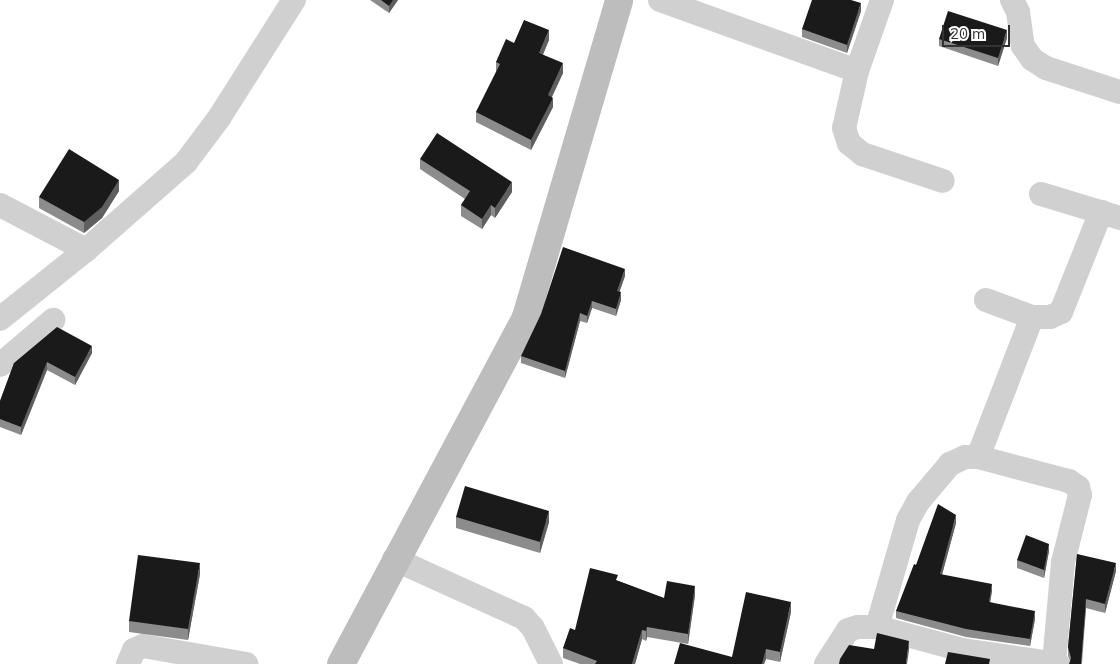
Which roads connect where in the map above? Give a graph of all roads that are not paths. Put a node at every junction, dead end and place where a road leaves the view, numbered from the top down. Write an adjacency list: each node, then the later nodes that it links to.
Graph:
1 (294, 0): 12 (street)
2 (619, 0): 19 (street)
3 (660, 0): 6 (street)
4 (882, 0): 6 (street)
5 (1012, 0): 7 (street)
6 (857, 71): 8 (street)
7 (1120, 92)
8 (943, 181)
9 (1041, 194): 11 (street)
10 (0, 205): 12 (street)
11 (1110, 215): 14 (street)
12 (86, 250): 15 (street)
13 (986, 300): 14 (street)
14 (1032, 316): 18 (street)
15 (0, 319)
16 (53, 320): 17 (street)
17 (0, 365)
18 (978, 457): 20 (street); 27 (street)
19 (394, 559): 24 (street); 25 (street)
20 (877, 627): 21 (street); 26 (street)
21 (1019, 661): 27 (street)
22 (128, 664): 23 (street)
23 (246, 664)
24 (341, 664)
25 (551, 664)
26 (826, 664)
27 (1056, 664)

